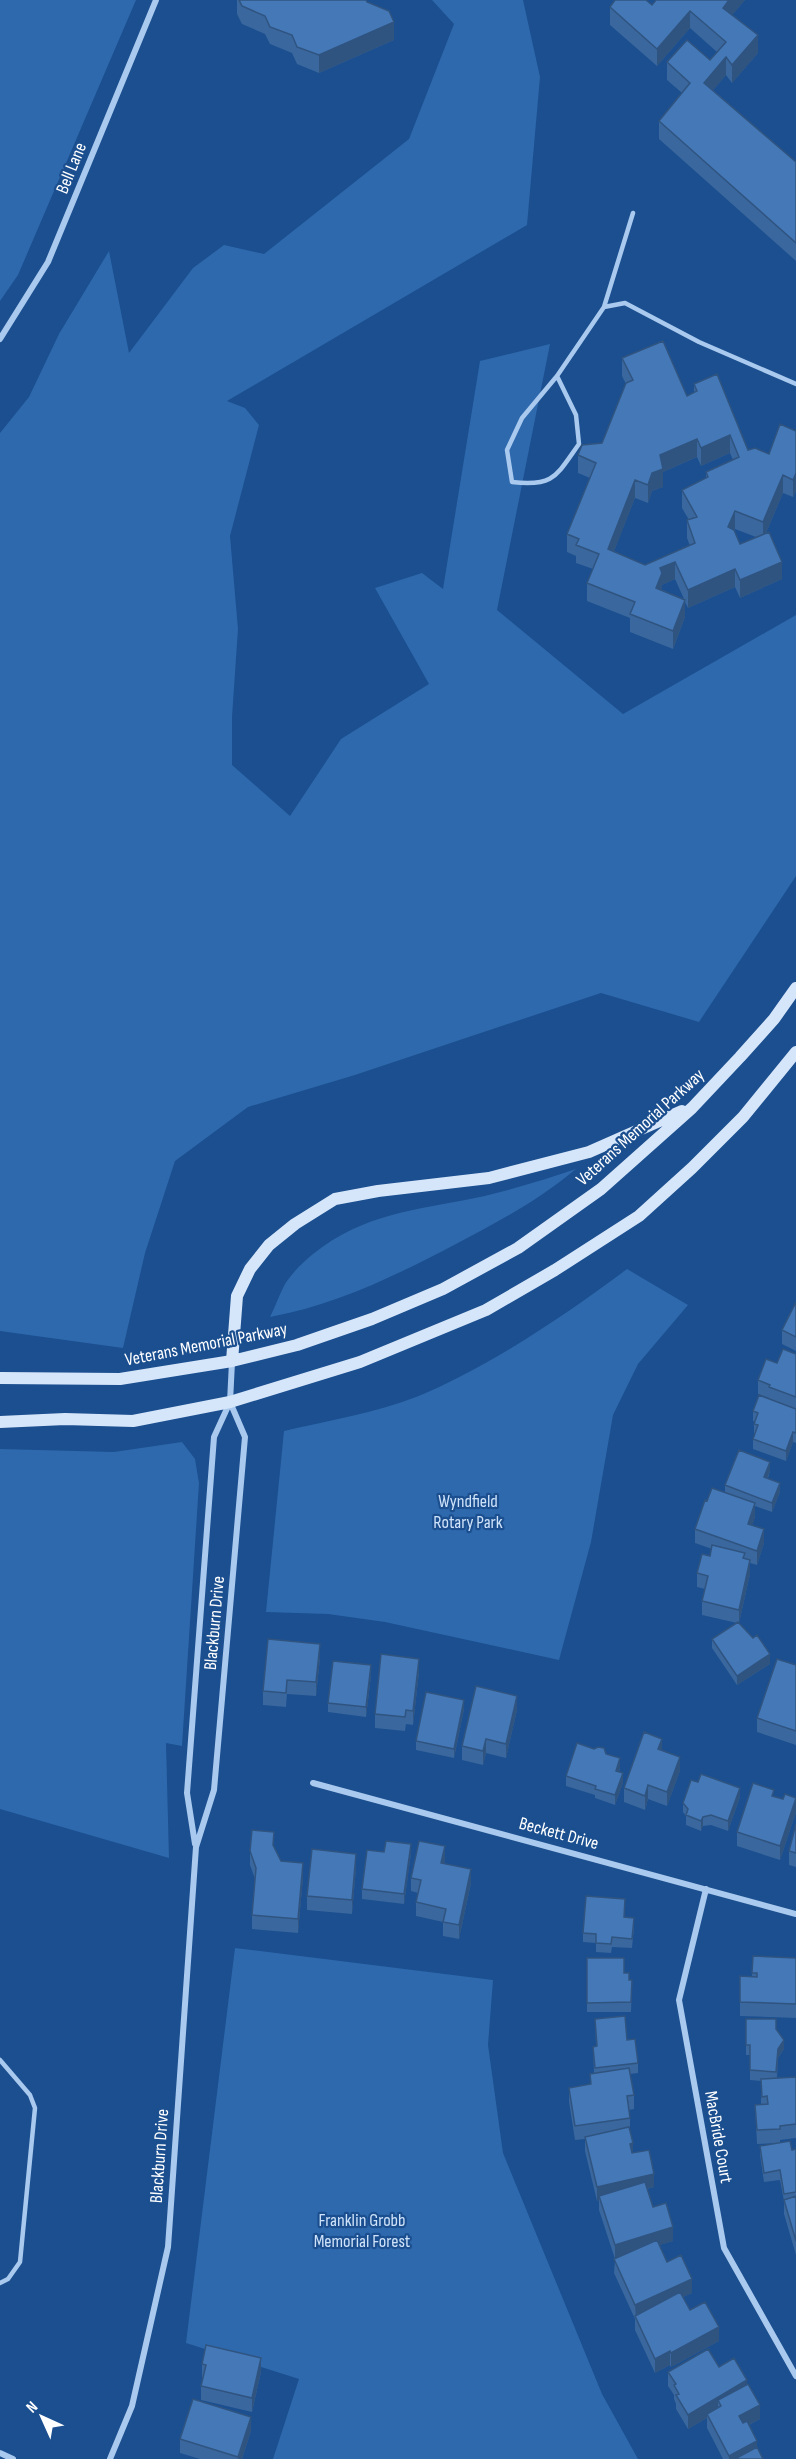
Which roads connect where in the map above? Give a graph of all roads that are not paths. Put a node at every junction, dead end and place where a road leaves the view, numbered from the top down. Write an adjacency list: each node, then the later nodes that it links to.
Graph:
1 (156, 0): 4 (street, Bell Lane)
2 (633, 213): 3 (lane)
3 (604, 307): 5 (lane); 6 (lane)
4 (0, 339)
5 (557, 376): 5 (lane)
6 (796, 384)
7 (796, 988): 9 (main road, Veterans Memorial Parkway)
8 (796, 1052): 12 (main road)
9 (692, 1108): 10 (main road, Veterans Memorial Parkway); 10 (main road)
10 (232, 1361): 11 (main road, Veterans Memorial Parkway); 12 (street, Blackburn Drive)
11 (0, 1378)
12 (230, 1402): 13 (main road); 15 (street, Blackburn Drive); 15 (street, Blackburn Drive)
13 (0, 1422)
14 (314, 1783): 16 (street, Beckett Drive)
15 (196, 1847): 23 (street, Blackburn Drive)
16 (706, 1889): 17 (street, Beckett Drive); 20 (street, MacBride Court)
17 (796, 1914)
18 (0, 2060): 19 (lane)
19 (0, 2283)
20 (796, 2376)
21 (0, 2453): 22 (street)
22 (13, 2459)
23 (110, 2459)

